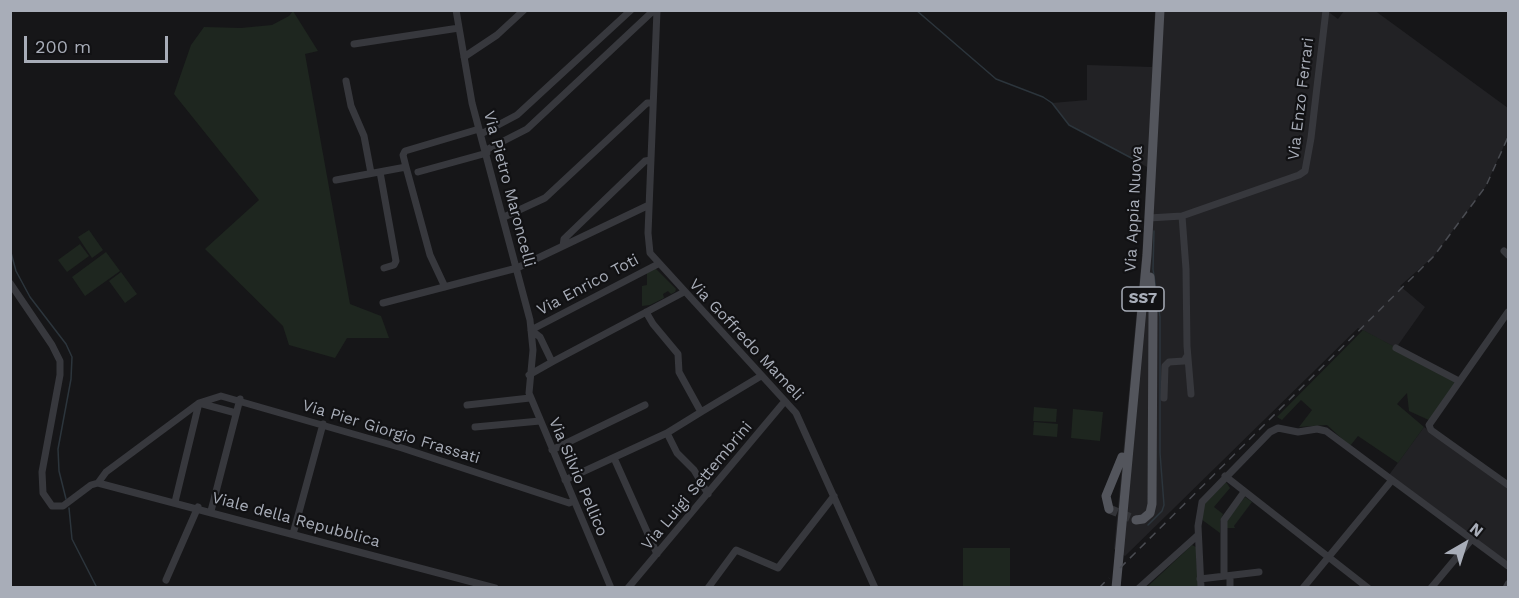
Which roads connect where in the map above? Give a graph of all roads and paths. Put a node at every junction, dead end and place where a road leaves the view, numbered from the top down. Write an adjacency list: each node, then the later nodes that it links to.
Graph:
1 (456, 10): 8 (street, Via Pietro Maroncelli)
2 (524, 10): 10 (street)
3 (631, 10): 13 (street)
4 (1155, 10): 60 (main road, Via Appia Nuova / SS7)
5 (1160, 10): 24 (main road, Via Appia Nuova / SS7)
6 (1326, 10): 22 (street, Via Enzo Ferrari)
7 (657, 11): 12 (street, Via Goffredo Mameli); 14 (street)
8 (459, 28): 9 (street); 10 (street, Via Pietro Maroncelli)
9 (354, 44)
10 (464, 57): 13 (street, Via Pietro Maroncelli)
11 (346, 81): 19 (street)
12 (653, 103): 15 (street, Via Goffredo Mameli); 23 (street)
13 (480, 131): 14 (street, Via Pietro Maroncelli); 16 (street)
14 (486, 152): 17 (street); 23 (street, Via Pietro Maroncelli)
15 (651, 160): 21 (street, Via Goffredo Mameli); 25 (street)
16 (406, 167): 18 (street); 33 (street)
17 (418, 171)
18 (380, 172): 19 (street); 29 (street)
19 (371, 173): 20 (street)
20 (336, 180)
21 (650, 205): 25 (street); 26 (street, Via Goffredo Mameli)
22 (1182, 216): 24 (street, Via Enzo Ferrari); 40 (street)
23 (504, 217): 30 (street, Via Pietro Maroncelli)
24 (1149, 218): 27 (main road, Via Appia Nuova / SS7)
25 (563, 246): 30 (street)
26 (649, 247): 28 (street, Via Goffredo Mameli); 31 (street, Via Goffredo Mameli)
27 (1148, 255): 75 (main road); 93 (main road, Via Appia Nuova / SS7)
28 (658, 264): 31 (street, Via Enrico Toti); 34 (street, Via Goffredo Mameli)
29 (384, 268)
30 (517, 268): 33 (street); 38 (street, Via Pietro Maroncelli)
31 (645, 269): 38 (street, Via Enrico Toti)
32 (10, 283): 65 (street, Via Pier Giorgio Frassati)
33 (445, 286): 35 (street)
34 (684, 292): 36 (street); 43 (street, Via Goffredo Mameli)
35 (383, 303)
36 (646, 312): 41 (street); 53 (street)
37 (1509, 312): 44 (street)
38 (531, 330): 41 (street); 42 (street, Via Pietro Maroncelli)
39 (1396, 348): 44 (street)
40 (1187, 356): 45 (street); 47 (street)
41 (552, 362): 42 (street)
42 (529, 375): 46 (street, Via Silvio Pellico)
43 (761, 376): 49 (street, Via Goffredo Mameli); 53 (street)
44 (1459, 381): 66 (street)
45 (1191, 394)
46 (530, 398): 51 (street); 55 (street, Via Silvio Pellico)
47 (1164, 398)
48 (240, 399): 50 (street, Via Pier Giorgio Frassati); 54 (street); 56 (street, Via Pier Giorgio Frassati)
49 (785, 401): 68 (street, Via Luigi Settembrini); 69 (street, Via Goffredo Mameli)
50 (199, 403): 54 (street); 65 (street, Via Pier Giorgio Frassati); 71 (street)
51 (467, 405)
52 (645, 405): 59 (street)
53 (701, 412): 58 (street)
54 (236, 413): 74 (street)
55 (540, 421): 57 (street); 59 (street, Via Silvio Pellico)
56 (323, 424): 70 (street, Via Pier Giorgio Frassati); 76 (street)
57 (475, 427)
58 (667, 434): 61 (street); 68 (street)
59 (552, 450): 63 (street, Via Silvio Pellico)
60 (1122, 457): 73 (main road); 92 (main road, Via Appia Nuova / SS7)
61 (614, 458): 63 (street); 79 (street)
62 (1225, 476): 64 (street); 67 (street); 77 (street)
63 (565, 480): 70 (street, Via Silvio Pellico)
64 (1392, 480): 78 (street); 80 (street)
65 (94, 484): 71 (street, Viale della Repubblica)
66 (1509, 485)
67 (1244, 492): 80 (street); 83 (street)
68 (708, 495): 79 (street, Via Luigi Settembrini)
69 (834, 496): 90 (street); 91 (street, Via Goffredo Mameli)
70 (574, 501): 88 (street, Via Silvio Pellico)
71 (175, 502): 72 (street, Viale della Repubblica)
72 (198, 507): 74 (street, Viale della Repubblica); 84 (street)
73 (1108, 509)
74 (211, 511): 76 (street, Viale della Repubblica)
75 (1136, 520)
76 (293, 534): 86 (street, Viale della Repubblica)
77 (1198, 535): 85 (street); 94 (street)
78 (1472, 539): 81 (street); 98 (street)
79 (657, 554): 89 (street, Via Luigi Settembrini)
80 (1330, 556): 96 (street); 97 (street)
81 (1509, 566)
82 (1259, 572): 83 (street)
83 (1227, 576): 85 (street); 95 (street)
84 (166, 580)
85 (1200, 583)
86 (473, 585): 87 (street, Viale della Repubblica)
87 (495, 588)
88 (611, 588)
89 (628, 588)
90 (708, 588)
91 (875, 588)
92 (1112, 588)
93 (1116, 588)
94 (1139, 588)
95 (1230, 588)
96 (1303, 588)
97 (1368, 588)
98 (1431, 588)

